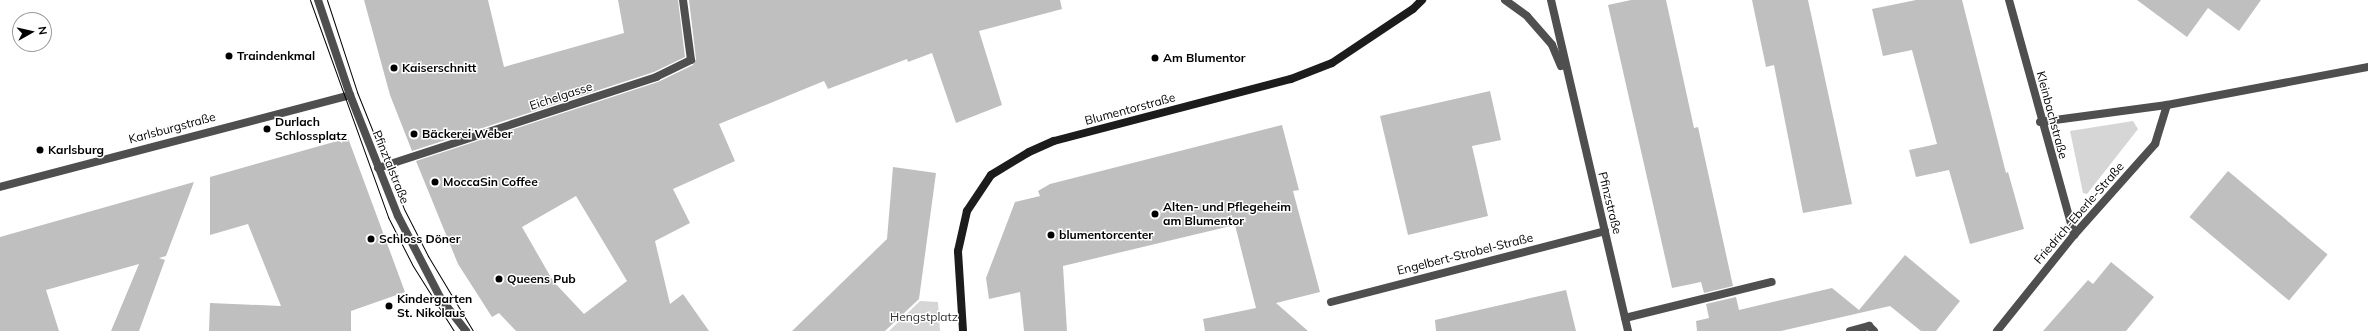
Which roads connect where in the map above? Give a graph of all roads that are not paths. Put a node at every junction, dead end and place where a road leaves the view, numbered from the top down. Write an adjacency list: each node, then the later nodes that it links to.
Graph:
1 (318, 0): 9 (street, Pfinztalstraße)
2 (683, 0): 12 (street, Eichelgasse)
3 (1422, 0): 20 (main road, Blumentorstraße)
4 (1505, 0): 8 (street, Pfinzstraße)
5 (1551, 0): 8 (street, Pfinzstraße)
6 (2009, 0): 11 (street, Kleinbachstraße)
7 (2368, 67): 10 (street)
8 (1568, 82): 14 (street, Pfinzstraße)
9 (350, 95): 12 (street, Pfinztalstraße); 13 (street, Karlsburgstraße)
10 (2167, 105): 11 (street); 15 (street, Friedrich-Eberle-Straße)
11 (2040, 122): 15 (street, Kleinbachstraße)
12 (378, 168): 19 (street, Pfinztalstraße)
13 (0, 187)
14 (1605, 230): 17 (street, Engelbert-Strobel-Straße); 18 (street, Pfinzstraße)
15 (2074, 235): 24 (street, Friedrich-Eberle-Straße)
16 (1772, 282): 18 (street)
17 (1331, 302)
18 (1625, 318): 21 (street, Pfinzstraße)
19 (466, 331)
20 (963, 331)
21 (1628, 331)
22 (1850, 331): 23 (street)
23 (1874, 331)
24 (1996, 331)

